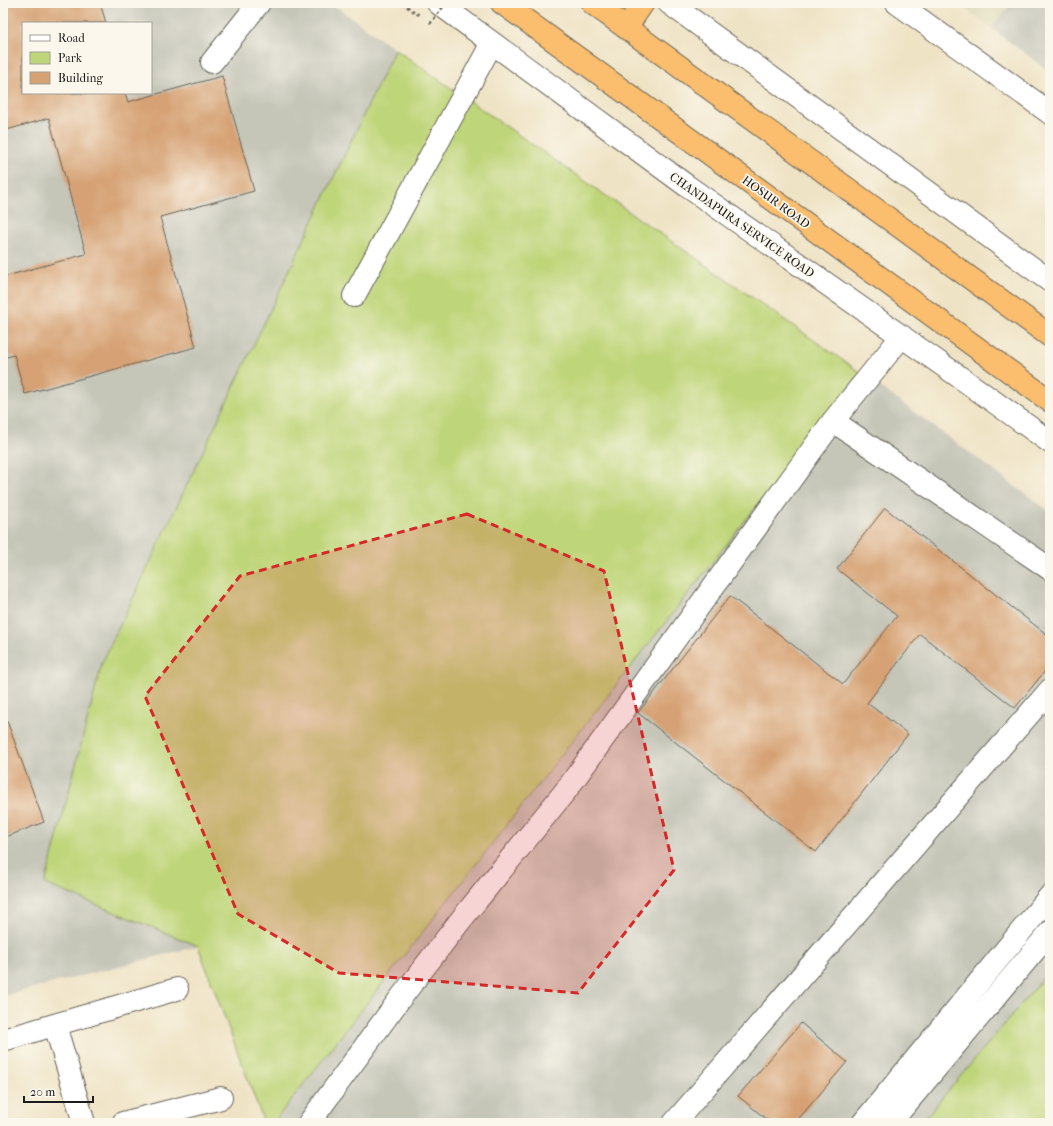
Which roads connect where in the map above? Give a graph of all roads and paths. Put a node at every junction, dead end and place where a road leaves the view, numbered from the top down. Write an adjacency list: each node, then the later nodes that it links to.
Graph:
1 (259, 3): 12 (street)
2 (438, 3): 11 (street, CHANDAPURA SERVICE ROAD)
3 (446, 3): 9 (path, bridge)
4 (502, 3): 18 (highway, HOSUR ROAD)
5 (592, 3): 10 (highway)
6 (643, 3): 10 (highway)
7 (669, 3): 14 (street)
8 (897, 3): 13 (street)
9 (430, 24)
10 (626, 28): 17 (highway)
11 (492, 43): 15 (street); 16 (street, CHANDAPURA SERVICE ROAD)
12 (212, 62)
13 (1050, 113)
14 (1050, 281)
15 (354, 296)
16 (902, 336): 19 (street); 20 (street, CHANDAPURA SERVICE ROAD)
17 (1050, 336)
18 (1050, 401)
19 (832, 421): 21 (street); 31 (street)
20 (1050, 442)
21 (1050, 569)
22 (1050, 690): 32 (street)
23 (1050, 896): 33 (street)
24 (1050, 932): 34 (street)
25 (177, 989): 26 (street)
26 (55, 1025): 27 (street); 29 (street)
27 (3, 1040)
28 (221, 1098): 30 (street)
29 (84, 1123)
30 (123, 1123)
31 (310, 1123)
32 (674, 1123)
33 (864, 1123)
34 (890, 1123)

